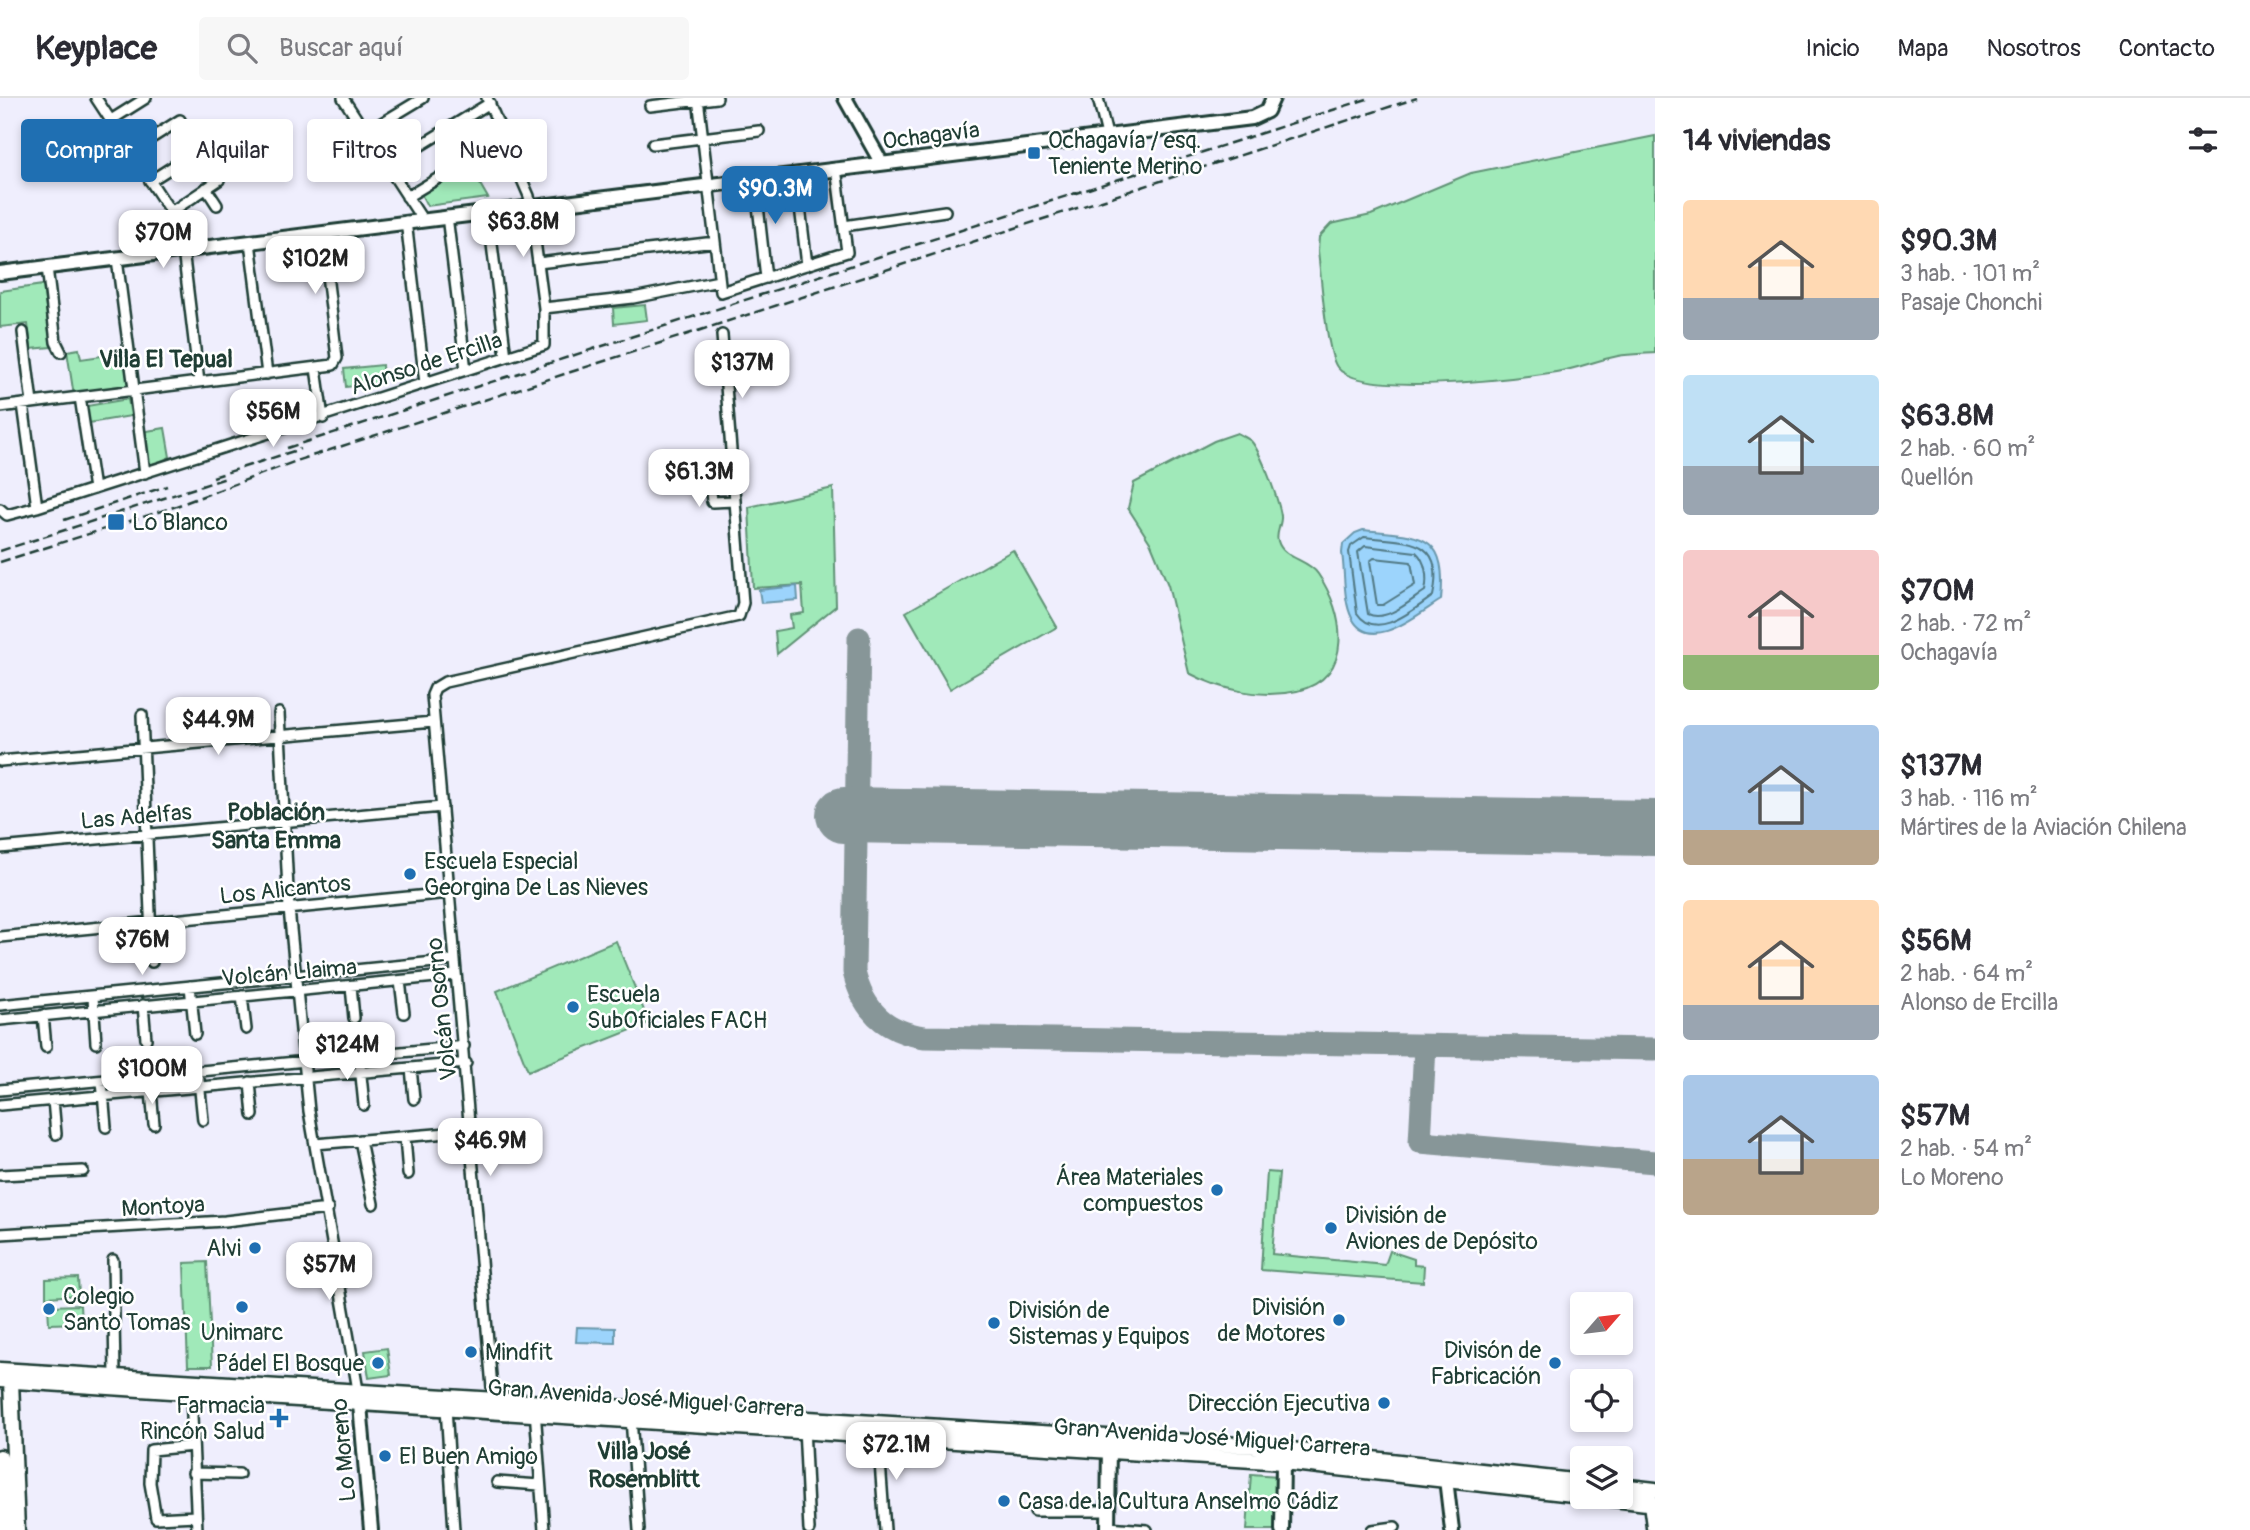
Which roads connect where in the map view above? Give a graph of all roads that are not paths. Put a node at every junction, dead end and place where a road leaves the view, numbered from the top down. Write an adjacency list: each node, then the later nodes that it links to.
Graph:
1 (96, 98): 12 (street)
2 (146, 98): 13 (street)
3 (344, 98): 14 (street)
4 (423, 98): 15 (street)
5 (717, 98): 9 (street)
6 (845, 98): 22 (main road)
7 (1098, 98): 18 (street)
8 (1273, 98): 18 (main road, Ochagavía)
9 (698, 99): 11 (street); 19 (street)
10 (489, 101): 16 (street); 20 (street)
11 (650, 106)
12 (110, 119)
13 (113, 119)
14 (357, 119)
15 (388, 119)
16 (497, 119)
17 (759, 131): 19 (street)
18 (1107, 135): 22 (main road, Ochagavía)
19 (703, 138): 21 (street); 31 (street)
20 (421, 144)
21 (653, 144)
22 (881, 162): 23 (main road, Ochagavía)
23 (836, 168): 24 (main road, Ochagavía); 42 (street)
24 (796, 173): 25 (main road, Ochagavía); 49 (street)
25 (755, 178): 31 (main road, Ochagavía); 52 (street)
26 (435, 180): 33 (street)
27 (151, 182): 37 (street)
28 (216, 182): 32 (street)
29 (397, 182): 33 (street)
30 (522, 182): 35 (street)
31 (709, 184): 35 (main road, Ochagavía); 45 (street)
32 (206, 188): 34 (street); 37 (street)
33 (407, 197): 40 (street)
34 (217, 205)
35 (531, 207): 38 (main road, Ochagavía); 48 (street)
36 (945, 211): 42 (street)
37 (171, 212): 46 (street)
38 (488, 212): 39 (main road, Ochagavía); 58 (street)
39 (447, 216): 40 (main road, Ochagavía); 60 (street)
40 (422, 219): 41 (main road, Ochagavía)
41 (406, 221): 43 (main road, Ochagavía); 63 (street)
42 (844, 226): 49 (street)
43 (322, 233): 44 (main road, Ochagavía); 59 (street)
44 (250, 242): 46 (main road, Ochagavía); 61 (street)
45 (715, 242): 48 (street); 53 (street)
46 (181, 251): 47 (main road, Ochagavía); 62 (street)
47 (117, 259): 50 (main road, Ochagavía); 64 (street)
48 (538, 263): 54 (street)
49 (807, 265): 52 (street)
50 (47, 267): 51 (main road, Ochagavía); 57 (street)
51 (0, 273)
52 (766, 278): 53 (street)
53 (719, 281): 54 (street)
54 (544, 309): 58 (street, Alonso de Ercilla)
55 (23, 332): 66 (street)
56 (723, 335): 69 (street)
57 (61, 352)
58 (506, 357): 60 (street, Alonso de Ercilla)
59 (316, 368): 61 (street); 68 (street)
60 (466, 370): 63 (street, Alonso de Ercilla)
61 (267, 374): 62 (street)
62 (199, 382): 64 (street)
63 (425, 383): 68 (street, Alonso de Ercilla)
64 (133, 391): 65 (street); 70 (street)
65 (80, 397): 66 (street); 71 (street)
66 (28, 404): 67 (street); 73 (street)
67 (0, 407)
68 (323, 418): 70 (street, Alonso de Ercilla)
69 (732, 467): 72 (street); 72 (street)
70 (145, 473): 71 (street, Alonso de Ercilla)
71 (94, 489): 73 (street, Alonso de Ercilla)
72 (734, 501): 77 (street, Volcán Osorno)
73 (37, 507): 74 (street, Alonso de Ercilla)
74 (0, 509)
75 (279, 713): 78 (street, Lo Moreno)
76 (142, 715): 79 (street)
77 (433, 722): 78 (street); 81 (street, Volcán Osorno)
78 (280, 736): 79 (street); 82 (street, Lo Moreno)
79 (144, 748): 80 (street); 83 (street)
80 (0, 761)
81 (442, 807): 82 (street, Las Adelfas); 85 (street, Volcán Osorno)
82 (285, 822): 83 (street, Las Adelfas); 86 (street, Lo Moreno)
83 (148, 834): 84 (street, Las Adelfas); 87 (street)
84 (0, 848)
85 (449, 893): 86 (street, Los Alicantos); 89 (street, Volcán Osorno)
86 (289, 908): 87 (street, Los Alicantos); 92 (street, Lo Moreno)
87 (152, 922): 88 (street, Los Alicantos); 90 (street)
88 (0, 937)
89 (455, 960): 91 (street, Volcán Osorno); 92 (street, Volcán Llaima)
90 (152, 962)
91 (456, 975): 93 (street, Volcán Llaima); 111 (street, Volcán Osorno)
92 (295, 976): 94 (street, Volcán Llaima); 96 (street, Lo Moreno)
93 (400, 981): 95 (street, Volcán Llaima); 103 (street)
94 (190, 986): 98 (street, Volcán Llaima); 99 (street)
95 (351, 986): 96 (street, Volcán Llaima); 105 (street)
96 (296, 991): 97 (street, Volcán Llaima); 114 (street, Lo Moreno)
97 (242, 996): 99 (street, Volcán Llaima); 107 (street)
98 (93, 997): 100 (street, Volcán Llaima); 102 (street)
99 (192, 1001): 101 (street, Volcán Llaima); 108 (street)
100 (0, 1005)
101 (143, 1006): 102 (street, Volcán Llaima); 109 (street)
102 (94, 1010): 104 (street, Volcán Llaima); 110 (street)
103 (404, 1013)
104 (44, 1015): 106 (street, Volcán Llaima); 112 (street)
105 (354, 1018)
106 (0, 1020)
107 (246, 1029)
108 (195, 1034)
109 (146, 1039)
110 (96, 1043)
111 (464, 1046): 113 (street); 115 (street, Volcán Osorno)
112 (46, 1047)
113 (359, 1056): 114 (street); 118 (street)
114 (304, 1061): 117 (street); 119 (street, Lo Moreno)
115 (466, 1063): 116 (street); 134 (street, Volcán Osorno)
116 (411, 1068): 118 (street); 126 (street)
117 (198, 1072): 120 (street); 122 (street)
118 (361, 1072): 119 (street); 129 (street)
119 (306, 1077): 121 (street); 138 (street, Lo Moreno)
120 (102, 1081): 123 (street); 125 (street)
121 (250, 1083): 122 (street); 130 (street)
122 (200, 1087): 124 (street); 131 (street)
123 (0, 1090)
124 (151, 1091): 125 (street); 132 (street)
125 (104, 1096): 127 (street); 133 (street)
126 (414, 1099)
127 (53, 1100): 128 (street); 135 (street)
128 (0, 1105)
129 (365, 1105)
130 (253, 1115)
131 (203, 1120)
132 (154, 1124)
133 (106, 1127)
134 (472, 1131): 136 (street); 150 (street, Volcán Osorno)
135 (56, 1134)
136 (405, 1140): 137 (street); 140 (street)
137 (361, 1143): 138 (street); 142 (street)
138 (315, 1144): 143 (street, Lo Moreno)
139 (83, 1171): 141 (street)
140 (408, 1174)
141 (0, 1175)
142 (373, 1203)
143 (328, 1209): 144 (street, Montoya); 149 (street, Lo Moreno)
144 (0, 1234)
145 (113, 1259): 146 (street)
146 (115, 1375): 147 (main road, Gran Avenida José Miguel Carrera); 149 (main road, Gran Avenida José Miguel Carrera)
147 (3, 1376): 148 (main road, Gran Avenida José Miguel Carrera); 176 (main road)
148 (191, 1393): 149 (main road, Gran Avenida José Miguel Carrera); 158 (street)
149 (360, 1396): 150 (main road, Gran Avenida José Miguel Carrera); 152 (main road, Gran Avenida José Miguel Carrera); 183 (main road, Lo Moreno)
150 (493, 1399): 151 (main road, Gran Avenida José Miguel Carrera)
151 (535, 1407): 152 (main road, Gran Avenida José Miguel Carrera); 153 (main road, Gran Avenida José Miguel Carrera); 154 (main road, Gran Avenida José Miguel Carrera); 169 (street)
152 (446, 1408): 184 (street)
153 (804, 1416): 155 (main road, Gran Avenida José Miguel Carrera); 156 (street)
154 (631, 1418): 156 (main road, Gran Avenida José Miguel Carrera); 186 (street)
155 (878, 1429): 156 (main road, Gran Avenida José Miguel Carrera); 157 (main road, Gran Avenida José Miguel Carrera); 160 (main road, Gran Avenida José Miguel Carrera); 188 (street)
156 (804, 1432): 187 (street)
157 (1109, 1436): 159 (main road, Gran Avenida José Miguel Carrera); 160 (main road)
158 (193, 1446): 164 (street); 177 (street)
159 (1274, 1447): 162 (main road); 163 (main road, Gran Avenida José Miguel Carrera)
160 (1109, 1451): 162 (main road, Gran Avenida José Miguel Carrera); 175 (main road)
161 (0, 1457): 176 (main road)
162 (1283, 1462): 166 (main road, Gran Avenida José Miguel Carrera); 190 (main road)
163 (1456, 1467): 166 (main road); 167 (main road, Gran Avenida José Miguel Carrera)
164 (193, 1474): 165 (street); 177 (street)
165 (239, 1474)
166 (1446, 1479): 171 (main road, Gran Avenida José Miguel Carrera); 192 (main road)
167 (1570, 1481)
168 (497, 1482): 169 (street)
169 (540, 1485): 185 (street)
170 (1633, 1491): 173 (main road)
171 (1570, 1494)
172 (1633, 1497): 173 (main road)
173 (1651, 1497): 193 (street)
174 (1035, 1511): 175 (street)
175 (1107, 1511): 179 (main road)
176 (6, 1513): 180 (main road); 181 (main road)
177 (196, 1516): 182 (street)
178 (1395, 1527): 191 (street)
179 (1108, 1528): 189 (street)
180 (4, 1530)
181 (17, 1530)
182 (197, 1530)
183 (371, 1530)
184 (454, 1530)
185 (544, 1530)
186 (639, 1530)
187 (809, 1530)
188 (884, 1530)
189 (1147, 1530)
190 (1282, 1530)
191 (1372, 1530)
192 (1452, 1530)
193 (1652, 1530)

